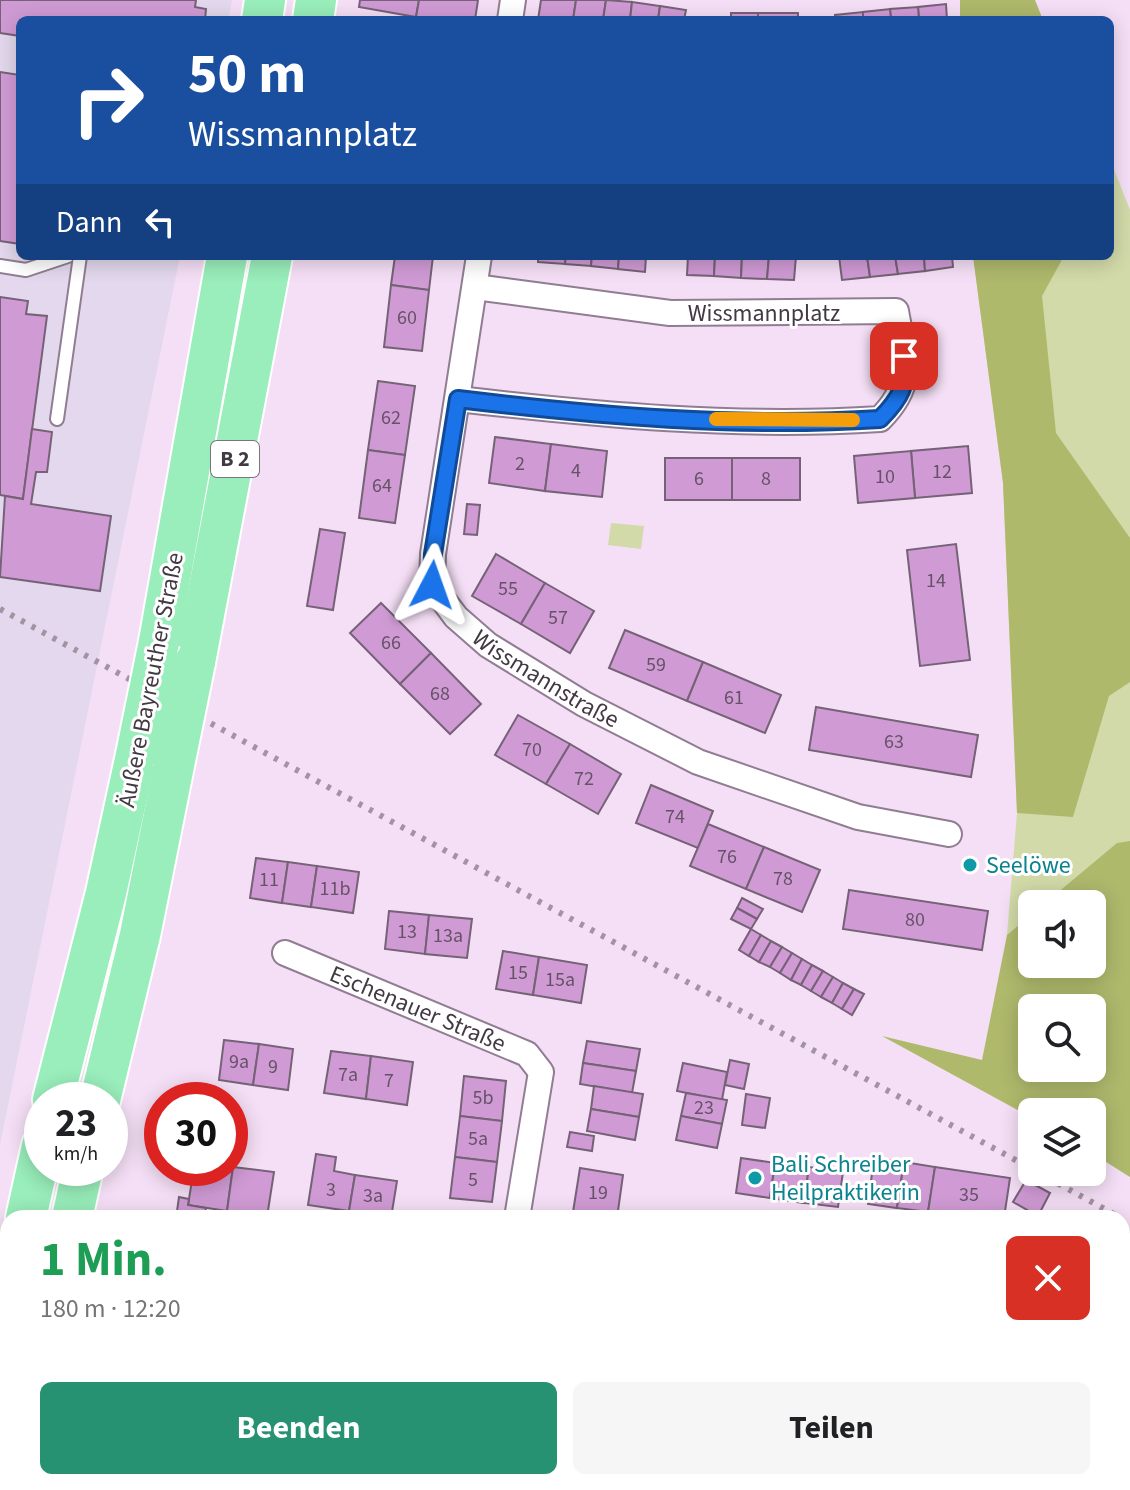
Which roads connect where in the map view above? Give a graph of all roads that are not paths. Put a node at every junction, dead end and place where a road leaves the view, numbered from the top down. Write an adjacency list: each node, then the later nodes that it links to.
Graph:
1 (56, 260): 6 (lane)
2 (79, 260): 9 (lane)
3 (226, 260): 12 (main road, Äußere Bayreuther Straße / B 2, bridge)
4 (271, 260): 13 (main road, Äußere Bayreuther Straße / B 2, bridge)
5 (478, 260): 7 (street, Wissmannstraße)
6 (0, 266)
7 (475, 287): 8 (street, Wissmannstraße); 8 (street, Wissmannplatz)
8 (458, 399): 10 (street, Wissmannstraße)
9 (57, 419)
10 (949, 834)
11 (285, 953): 18 (street, Eschenauer Straße)
12 (58, 1082)
13 (104, 1082)
14 (33, 1186): 16 (main road)
15 (79, 1186): 17 (main road)
16 (28, 1210)
17 (74, 1210)
18 (518, 1210)

